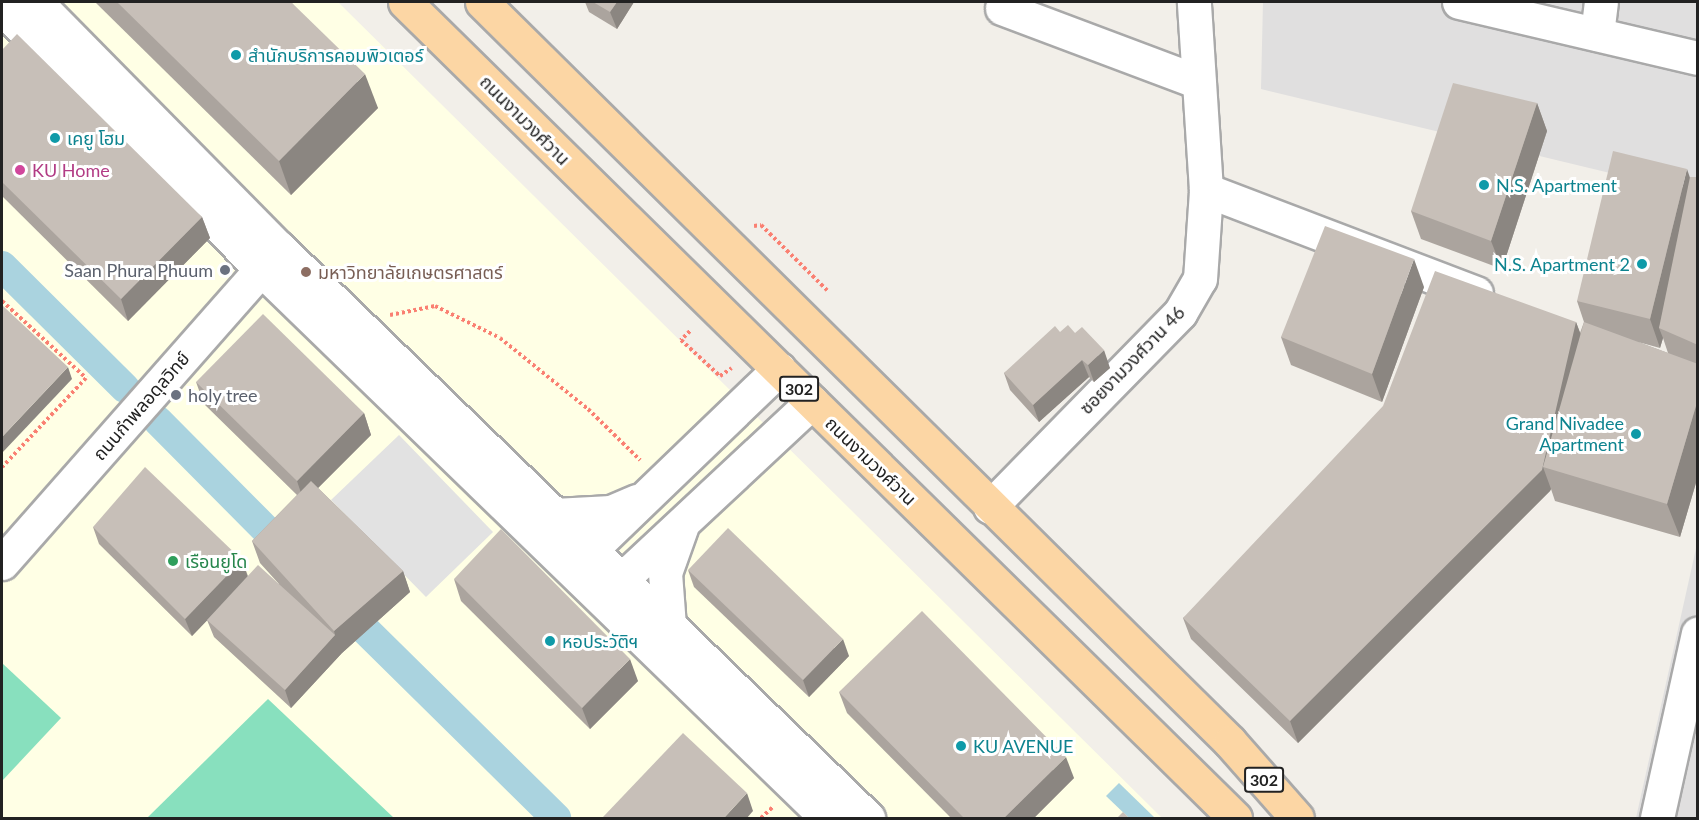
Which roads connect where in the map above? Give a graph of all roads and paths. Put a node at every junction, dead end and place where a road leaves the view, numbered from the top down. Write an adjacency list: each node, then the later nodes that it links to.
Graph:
1 (36, 2): 14 (street)
2 (405, 2): 20 (main road, ถนนงามวงศ์วาน / 302)
3 (482, 2): 25 (main road, 302)
4 (1194, 2): 11 (street, ซอยงามวงศ์วาน 46)
5 (1459, 2): 9 (street)
6 (1601, 2): 9 (street)
7 (1002, 8): 11 (street)
8 (2, 9): 14 (street)
9 (1597, 34): 10 (street)
10 (1698, 58)
11 (1199, 82): 12 (street, ซอยงามวงศ์วาน 46)
12 (1206, 190): 17 (street); 25 (street, ซอยงามวงศ์วาน 46)
13 (754, 226): 15 (path)
14 (270, 259): 26 (street); 28 (street); 29 (street, ถนนกำพลอดุลวิทย์)
15 (827, 290)
16 (2, 301): 23 (path)
17 (1508, 305)
18 (386, 316): 24 (path)
19 (690, 331): 21 (path)
20 (779, 369): 22 (main road, ถนนงามวงศ์วาน / 302); 24 (street)
21 (720, 376)
22 (812, 402): 27 (street); 34 (main road, ถนนงามวงศ์วาน / 302)
23 (2, 467)
24 (645, 483): 26 (street); 28 (street)
25 (990, 507): 33 (main road, 302)
26 (554, 515): 28 (street)
27 (685, 521): 30 (street); 31 (street)
28 (580, 560): 30 (street)
29 (2, 563)
30 (611, 590): 31 (street); 35 (street)
31 (669, 626): 36 (street)
32 (1698, 633): 41 (street)
33 (1230, 742): 39 (main road, 302); 40 (main road)
34 (1193, 777): 37 (main road); 38 (main road, ถนนงามวงศ์วาน / 302)
35 (827, 819)
36 (868, 819)
37 (1228, 819)
38 (1235, 819)
39 (1297, 819)
40 (1316, 819)
41 (1657, 819)

